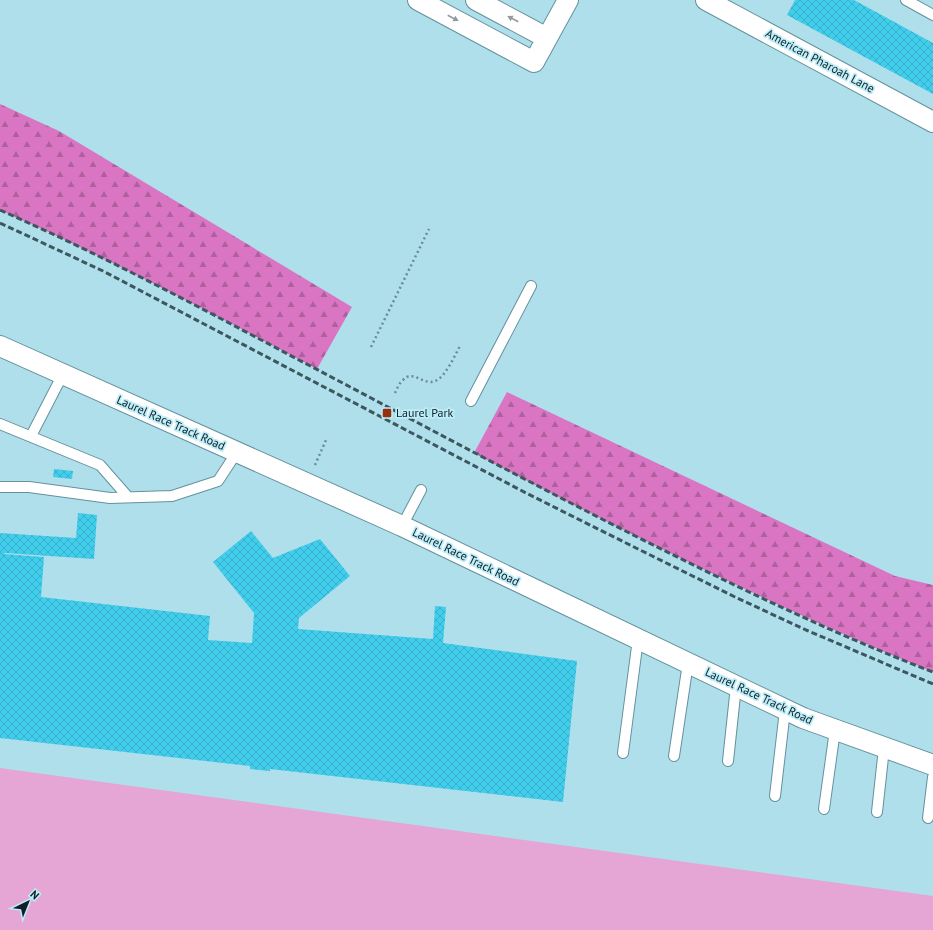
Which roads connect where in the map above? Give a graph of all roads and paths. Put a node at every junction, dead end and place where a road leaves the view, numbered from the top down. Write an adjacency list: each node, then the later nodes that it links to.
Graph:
1 (418, 0): 7 (street, one-way to 7)
2 (476, 0): 7 (street, one-way to 2)
3 (568, 0): 7 (street)
4 (906, 0): 6 (lane)
5 (716, 2): 8 (street, American Pharoah Lane)
6 (933, 15)
7 (547, 38)
8 (933, 122)
9 (429, 229): 13 (path)
10 (531, 286): 16 (lane)
11 (0, 346): 14 (street, Laurel Race Track Road)
12 (460, 346): 15 (path)
13 (371, 347)
14 (63, 374): 18 (lane); 20 (street, Laurel Race Track Road)
15 (394, 393)
16 (471, 401)
17 (0, 424): 18 (lane)
18 (31, 436): 24 (lane)
19 (326, 440): 21 (path)
20 (237, 452): 21 (street, Laurel Race Track Road); 24 (lane)
21 (306, 483): 25 (street, Laurel Race Track Road)
22 (0, 487): 24 (lane)
23 (421, 490): 25 (lane)
24 (128, 497)
25 (402, 526): 26 (street, Laurel Race Track Road)
26 (638, 639): 27 (street, Laurel Race Track Road); 32 (lane)
27 (688, 663): 28 (street, Laurel Race Track Road); 33 (lane)
28 (736, 686): 29 (street, Laurel Race Track Road); 34 (lane)
29 (785, 710): 30 (street, Laurel Race Track Road); 37 (lane)
30 (835, 730): 31 (street, Laurel Race Track Road); 38 (lane)
31 (884, 748): 35 (street, Laurel Race Track Road); 39 (lane)
32 (623, 754)
33 (674, 756)
34 (728, 761)
35 (933, 765)
36 (933, 777): 40 (lane)
37 (775, 796)
38 (824, 808)
39 (877, 812)
40 (928, 818)

